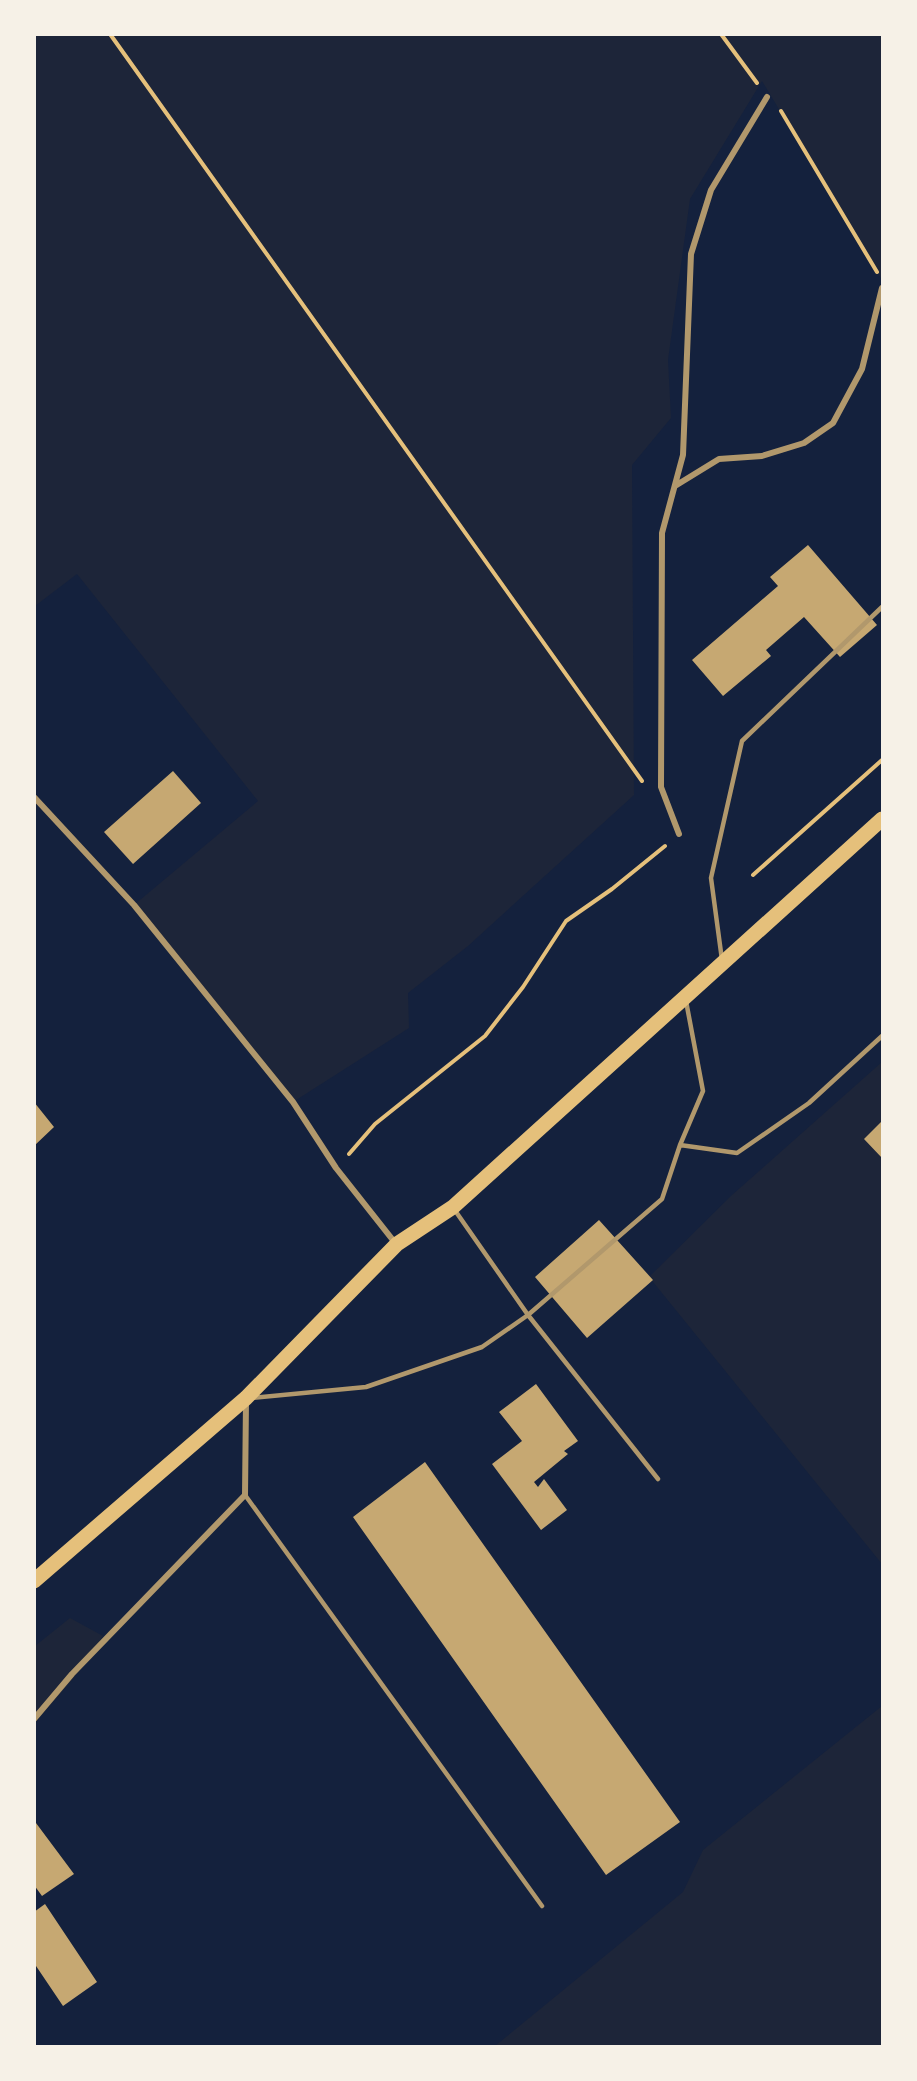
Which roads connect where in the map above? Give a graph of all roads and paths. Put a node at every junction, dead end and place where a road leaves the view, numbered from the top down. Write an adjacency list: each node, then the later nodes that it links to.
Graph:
1 (110, 34): 10 (path)
2 (721, 34): 3 (path)
3 (767, 97): 7 (street)
4 (780, 110): 5 (path)
5 (882, 280)
6 (882, 288): 7 (street)
7 (675, 486): 13 (street)
8 (882, 607): 15 (lane)
9 (882, 760): 14 (path)
10 (644, 785)
11 (34, 797): 19 (street)
12 (882, 819): 15 (main road)
13 (679, 834): 19 (path)
14 (753, 875)
15 (723, 963): 16 (main road)
16 (685, 997): 18 (lane); 20 (main road)
17 (882, 1036): 18 (lane)
18 (680, 1145): 22 (lane)
19 (336, 1168): 21 (street)
20 (453, 1207): 21 (main road); 22 (lane)
21 (397, 1244): 23 (main road)
22 (528, 1315): 23 (lane); 24 (lane)
23 (246, 1398): 25 (street); 26 (main road)
24 (658, 1479)
25 (246, 1495): 27 (street); 28 (lane)
26 (34, 1581)
27 (34, 1719)
28 (542, 1906)

